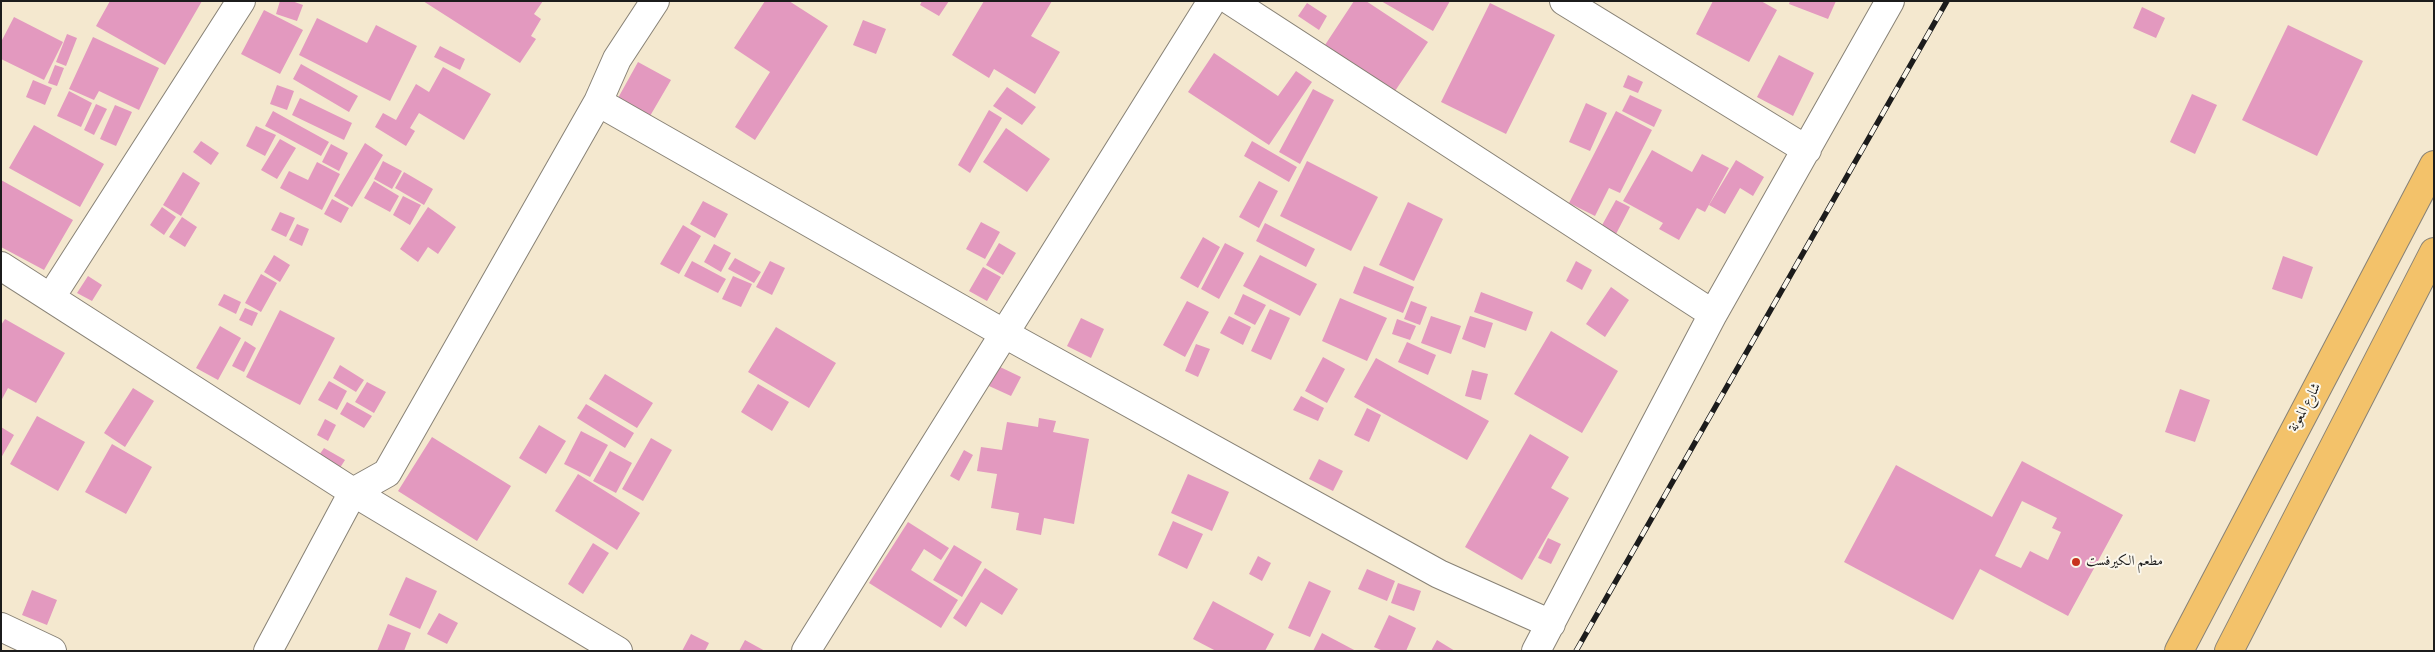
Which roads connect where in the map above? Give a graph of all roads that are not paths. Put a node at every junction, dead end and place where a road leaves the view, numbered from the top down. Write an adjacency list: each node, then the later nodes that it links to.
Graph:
1 (241, 1): 12 (street)
2 (655, 1): 7 (street)
3 (1212, 1): 14 (street)
4 (1231, 1): 13 (street)
5 (1564, 1): 8 (street)
6 (1890, 1): 8 (street)
7 (598, 102): 14 (street); 15 (street)
8 (1807, 150): 13 (street)
9 (2434, 165): 23 (highway, شارع المعونة)
10 (2434, 252): 24 (highway)
11 (1, 266): 12 (street)
12 (51, 297): 15 (street)
13 (1713, 314): 16 (street)
14 (1005, 334): 16 (street); 21 (street)
15 (353, 492): 19 (street); 20 (street)
16 (1551, 624): 22 (street)
17 (1, 627): 18 (street)
18 (52, 651)
19 (268, 651)
20 (618, 651)
21 (806, 651)
22 (1536, 651)
23 (2179, 651)
24 (2228, 651)

